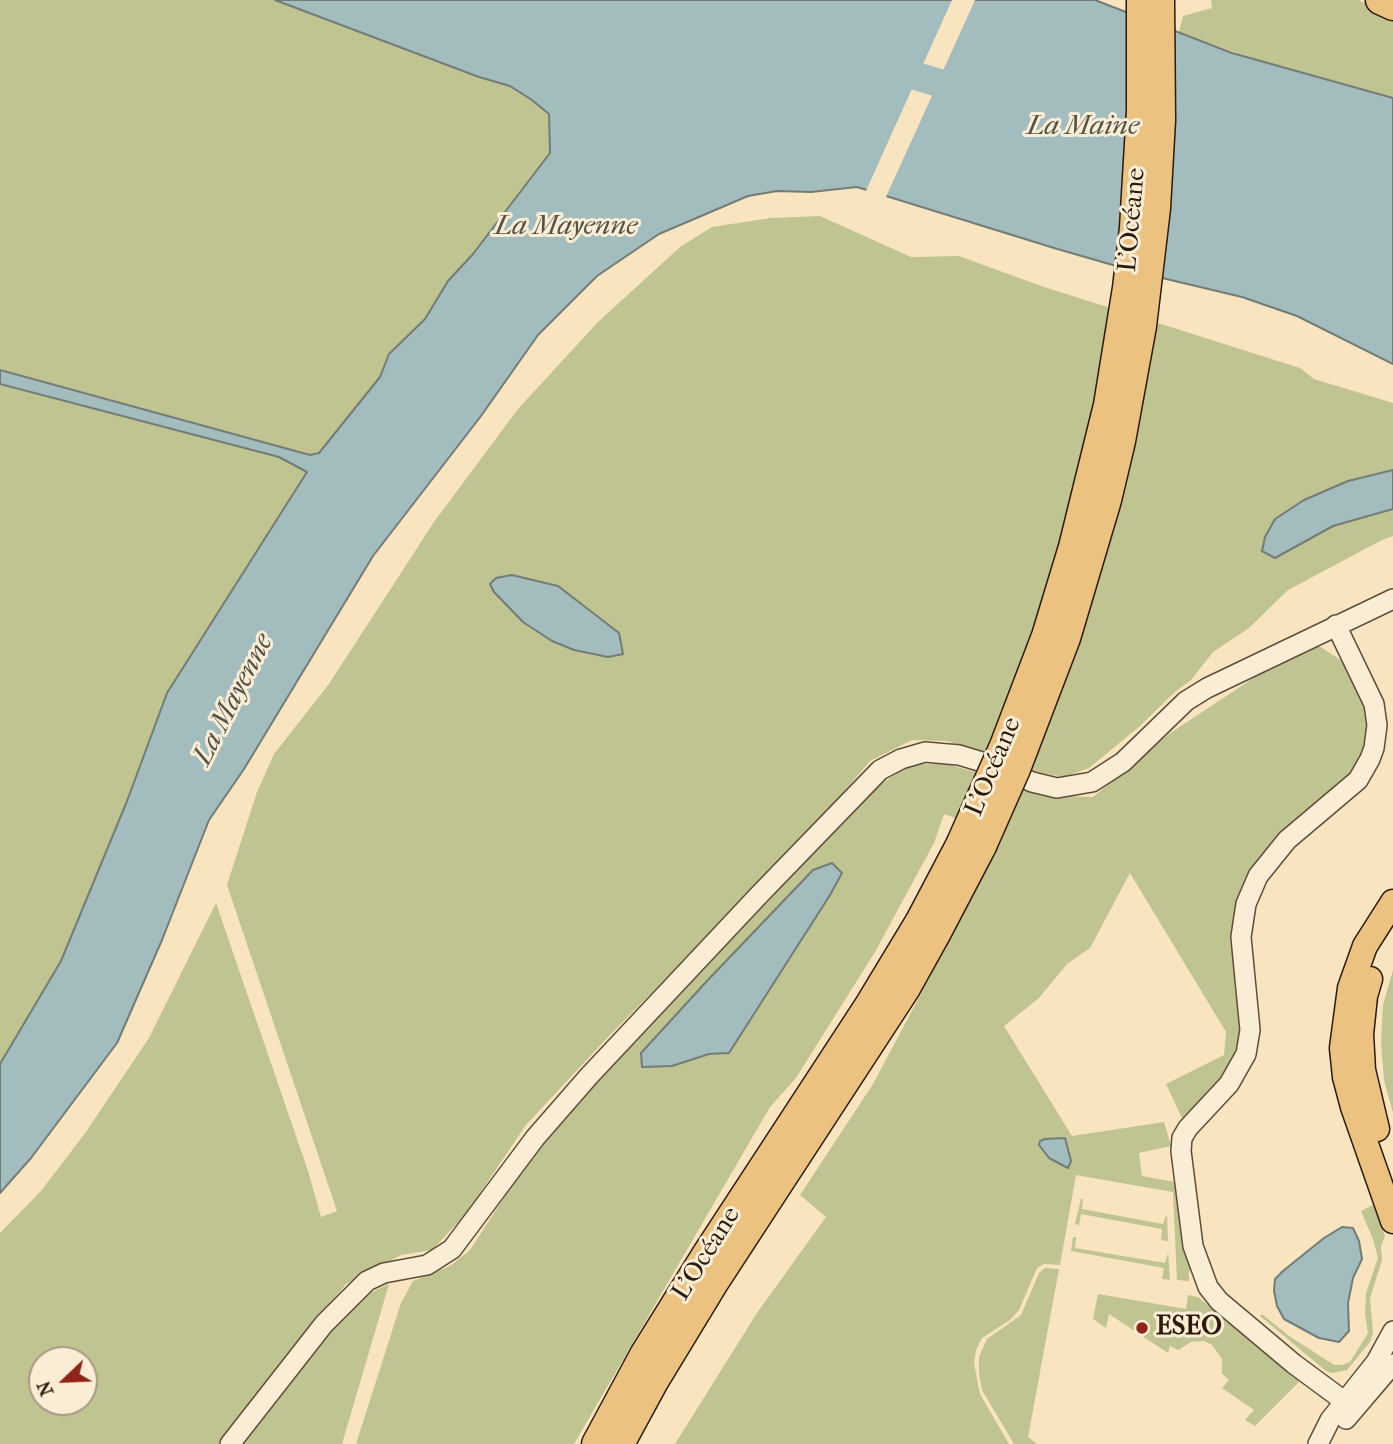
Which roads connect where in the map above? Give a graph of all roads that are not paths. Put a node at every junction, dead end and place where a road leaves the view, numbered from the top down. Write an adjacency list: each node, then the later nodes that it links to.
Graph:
1 (1141, 0): 7 (highway, L’Océane, bridge)
2 (1160, 0): 7 (highway, L’Océane, bridge)
3 (1380, 0): 4 (highway)
4 (1393, 6)
5 (1393, 599): 6 (street)
6 (1336, 625): 14 (street); 16 (street)
7 (971, 845): 17 (highway, L’Océane); 18 (highway, L’Océane)
8 (1393, 902): 11 (main road)
9 (1393, 928): 10 (main road)
10 (1393, 1171)
11 (1393, 1221)
12 (1393, 1331): 14 (street)
13 (1393, 1364): 15 (street)
14 (1344, 1401): 15 (street)
15 (1319, 1443)
16 (230, 1444)
17 (596, 1444)
18 (621, 1444)

